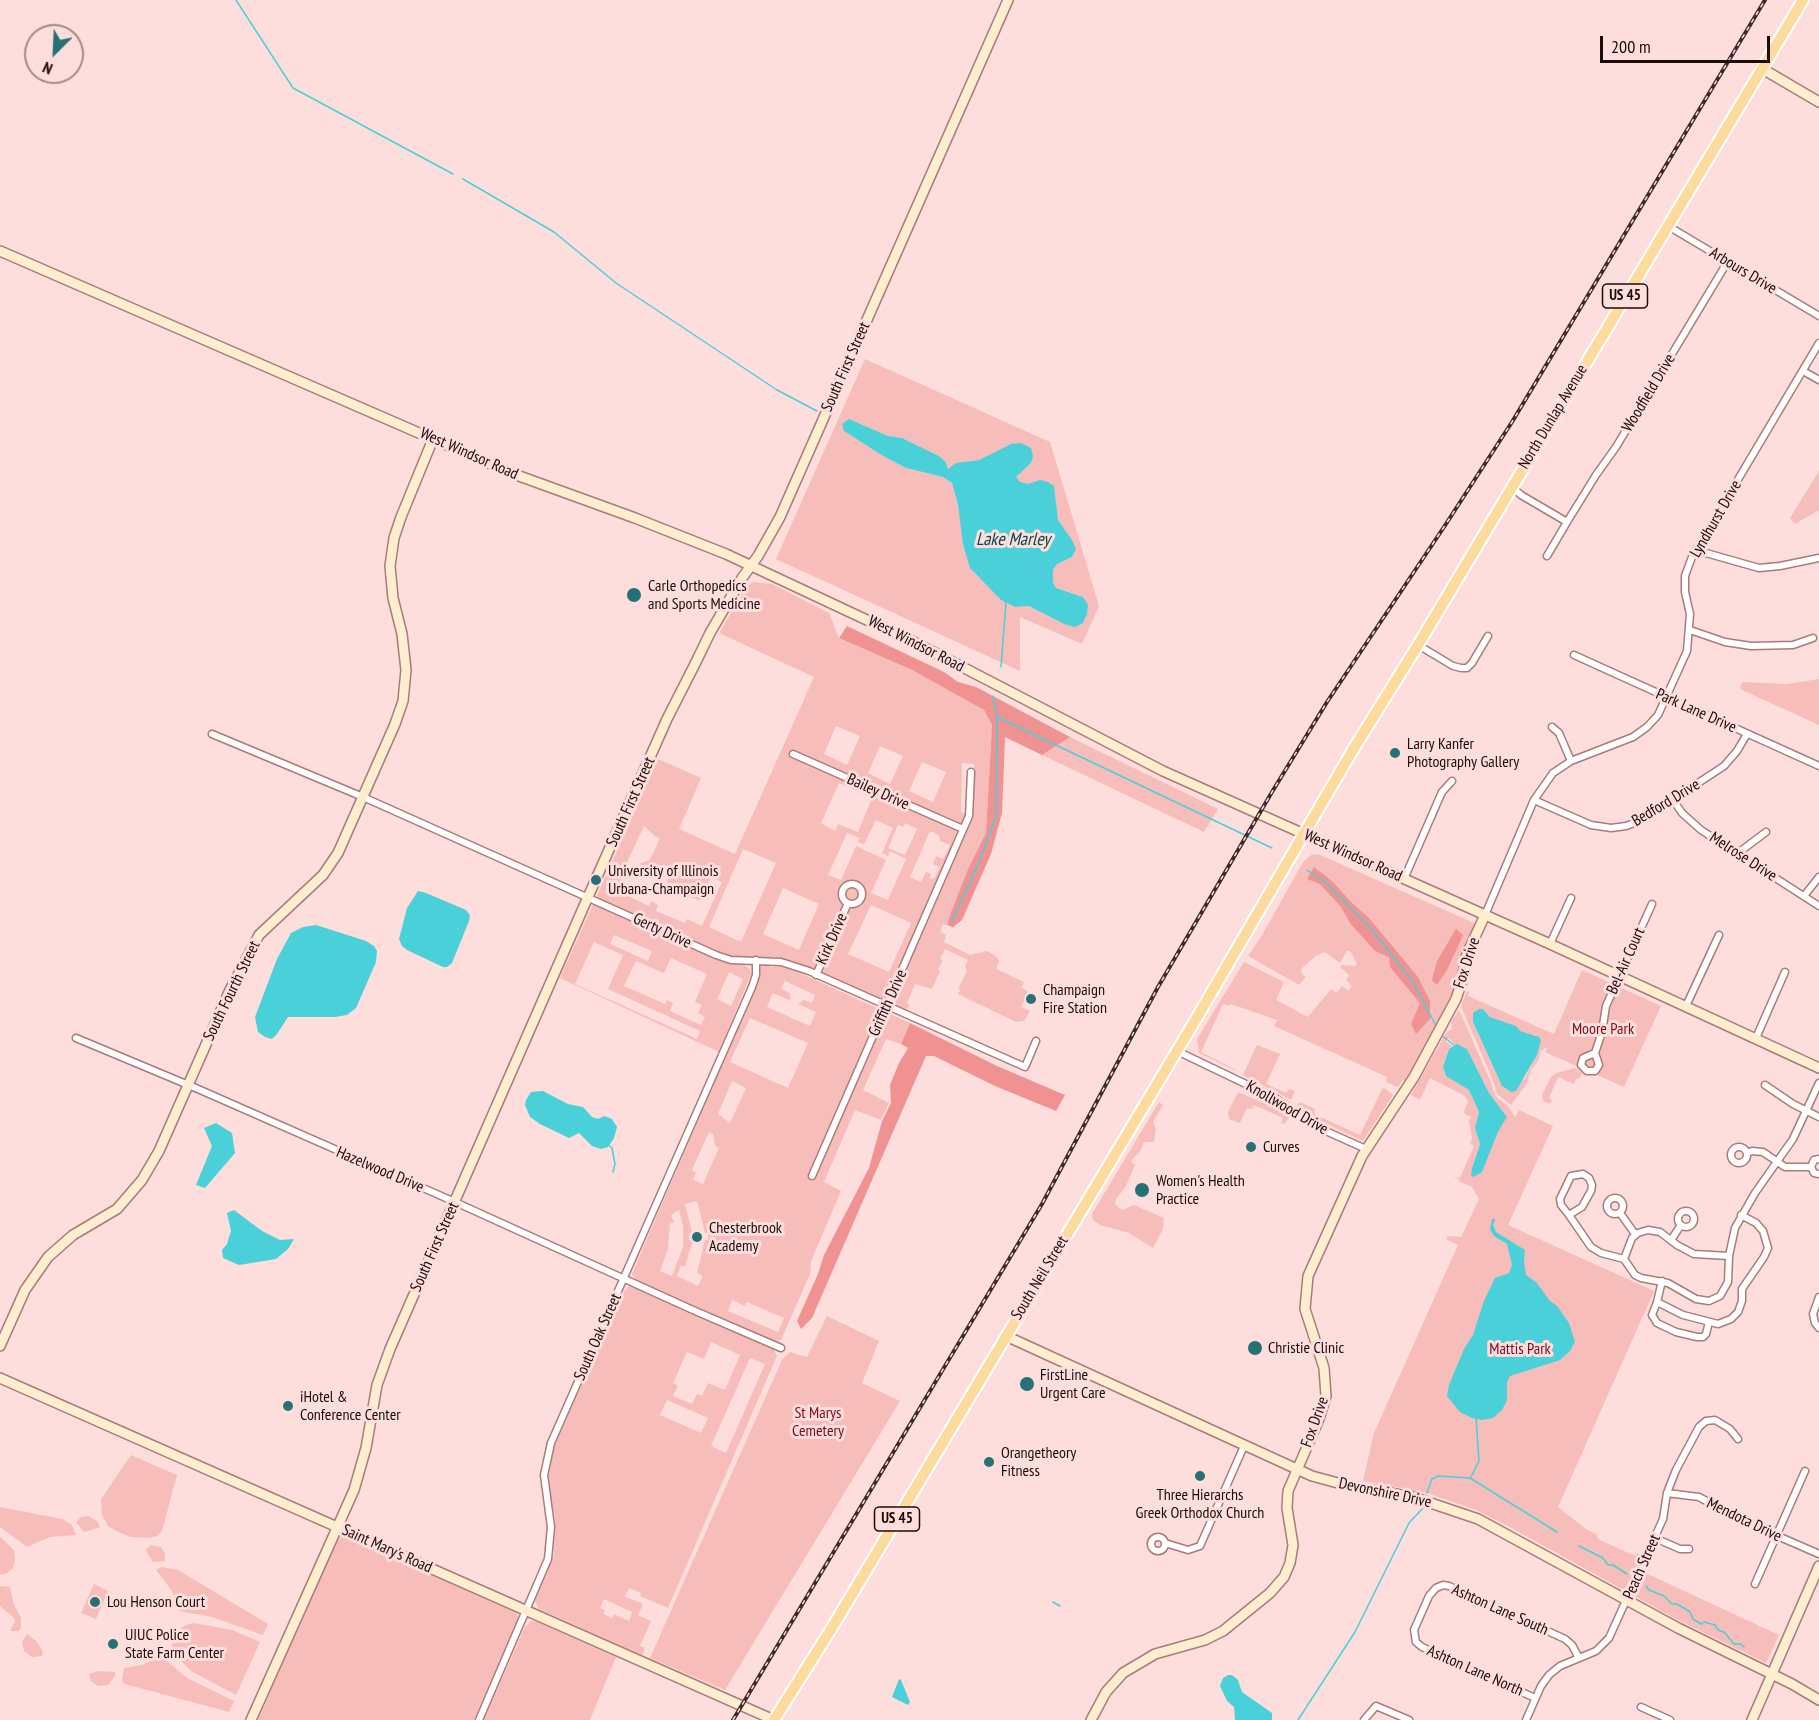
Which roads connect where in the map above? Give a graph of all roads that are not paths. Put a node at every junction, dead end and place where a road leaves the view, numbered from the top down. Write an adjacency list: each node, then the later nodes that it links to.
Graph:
1 (1008, 0): 18 (street, South First Street)
2 (1803, 0): 3 (main road, North Dunlap Avenue / US 45)
3 (1761, 68): 4 (street); 5 (main road, North Dunlap Avenue / US 45)
4 (1819, 102)
5 (1668, 226): 7 (street, Arbours Drive); 13 (main road, North Dunlap Avenue / US 45)
6 (0, 251): 12 (street, West Windsor Road)
7 (1728, 261): 8 (street, Arbours Drive); 14 (street, Woodfield Drive)
8 (1819, 316)
9 (1819, 344): 10 (street, Lyndhurst Drive)
10 (1803, 371): 11 (street); 15 (street, Lyndhurst Drive)
11 (1819, 380)
12 (434, 439): 18 (street, West Windsor Road); 33 (street, South Fourth Street)
13 (1512, 487): 14 (street); 22 (main road, North Dunlap Avenue / US 45)
14 (1567, 522): 16 (street, Woodfield Drive)
15 (1697, 548): 17 (street); 19 (street, Lyndhurst Drive)
16 (1547, 556)
17 (1819, 558)
18 (750, 566): 38 (street, West Windsor Road); 43 (street, South First Street)
19 (1690, 630): 21 (street); 24 (street, Lyndhurst Drive)
20 (1488, 636): 22 (street)
21 (1813, 638)
22 (1418, 645): 38 (main road, North Dunlap Avenue / US 45)
23 (1574, 655): 24 (street, Park Lane Drive)
24 (1667, 697): 27 (street, Park Lane Drive); 29 (street, Lyndhurst Drive)
25 (1551, 727): 29 (street)
26 (212, 734): 33 (street, Gerty Drive)
27 (1747, 734): 30 (street, Park Lane Drive); 35 (street, Bedford Drive)
28 (793, 754): 36 (street, Bailey Drive)
29 (1571, 761): 34 (street, Lyndhurst Drive)
30 (1819, 766)
31 (971, 772): 36 (street, Griffith Drive)
32 (1452, 781): 41 (street)
33 (363, 797): 43 (street, Gerty Drive); 64 (street, South Fourth Street)
34 (1534, 800): 35 (street, Bedford Drive); 48 (street, Lyndhurst Drive)
35 (1673, 800): 39 (street, Melrose Drive)
36 (963, 829): 55 (street, Griffith Drive)
37 (1766, 832): 39 (street)
38 (1304, 834): 41 (street, West Windsor Road); 60 (main road, South Neil Street / US 45)
39 (1738, 853): 42 (street, Melrose Drive)
40 (1819, 877): 42 (street)
41 (1404, 879): 48 (street, West Windsor Road)
42 (1804, 896): 47 (street, Melrose Drive)
43 (589, 897): 51 (street, Gerty Drive); 75 (street, South First Street)
44 (1571, 898): 50 (street)
45 (848, 903): 53 (street, Kirk Drive)
46 (1652, 904): 54 (street, Bel-Air Court)
47 (1819, 906)
48 (1485, 915): 50 (street, West Windsor Road); 68 (street, Fox Drive)
49 (1719, 934): 56 (street)
50 (1550, 944): 54 (street, West Windsor Road)
51 (756, 960): 53 (street, Gerty Drive); 84 (street, South Oak Street)
52 (1785, 972): 58 (street)
53 (816, 975): 55 (street, Gerty Drive)
54 (1619, 976): 56 (street, West Windsor Road); 61 (street, Bel-Air Court)
55 (886, 1006): 59 (street, Gerty Drive); 74 (street, Griffith Drive)
56 (1686, 1006): 58 (street, West Windsor Road)
57 (76, 1038): 64 (street, Hazelwood Drive)
58 (1756, 1038): 62 (street, West Windsor Road)
59 (1036, 1041)
60 (1177, 1051): 68 (street, Knollwood Drive); 92 (main road, South Neil Street / US 45)
61 (1595, 1053)
62 (1819, 1068)
63 (1819, 1083): 66 (street)
64 (188, 1085): 75 (street, Hazelwood Drive); 93 (street, South Fourth Street)
65 (1765, 1086): 66 (street)
66 (1806, 1111): 67 (street); 71 (street)
67 (1819, 1117)
68 (1366, 1149): 98 (street, Fox Drive)
69 (1747, 1153): 71 (street)
70 (1819, 1159): 72 (street)
71 (1777, 1162): 72 (street); 78 (street)
72 (1811, 1167): 73 (street)
73 (1819, 1174)
74 (812, 1176)
75 (454, 1202): 84 (street, Hazelwood Drive); 101 (street, South First Street)
76 (1620, 1213): 80 (street)
77 (1569, 1215): 77 (street); 83 (street)
78 (1742, 1215): 82 (street); 87 (street)
79 (1681, 1225): 81 (street)
80 (1635, 1234): 81 (street); 83 (street)
81 (1671, 1240): 82 (street)
82 (1729, 1256): 86 (street)
83 (1624, 1259): 85 (street)
84 (624, 1278): 94 (street, Hazelwood Drive); 110 (street, South Oak Street)
85 (1662, 1281): 86 (street); 89 (street)
86 (1728, 1282): 87 (street)
87 (1742, 1289): 90 (street)
88 (1819, 1298): 91 (street)
89 (1657, 1302): 90 (street); 90 (street)
90 (1709, 1322)
91 (1819, 1328)
92 (1006, 1336): 97 (street, Devonshire Drive); 119 (main road, South Neil Street / US 45)
93 (0, 1346)
94 (781, 1348)
95 (0, 1378): 101 (street, Saint Mary's Road)
96 (1738, 1439): 100 (street, Peach Street)
97 (1244, 1446): 98 (street, Devonshire Drive); 104 (street)
98 (1296, 1469): 109 (street, Devonshire Drive); 120 (street, Fox Drive)
99 (1804, 1471): 102 (street)
100 (1667, 1493): 102 (street, Mendota Drive); 103 (street, Peach Street)
101 (338, 1527): 110 (street, Saint Mary's Road); 117 (street, South First Street)
102 (1776, 1536): 106 (street, Mendota Drive); 108 (street)
103 (1654, 1538): 105 (street); 109 (street, Peach Street)
104 (1165, 1543)
105 (1689, 1549)
106 (1819, 1554)
107 (1819, 1566): 113 (street)
108 (1755, 1584)
109 (1627, 1601): 112 (street, Peach Street); 113 (street, Devonshire Drive)
110 (528, 1611): 118 (street, South Oak Street); 119 (street, Saint Mary's Road)
111 (1416, 1642): 112 (street, Ashton Lane South); 114 (street, Ashton Lane North)
112 (1579, 1658): 114 (street, Peach Street)
113 (1771, 1675): 115 (street, Devonshire Drive); 125 (street)
114 (1535, 1698): 123 (street, Peach Street)
115 (1819, 1700)
116 (1641, 1707): 124 (street)
117 (251, 1720)
118 (479, 1720)
119 (774, 1720)
120 (1091, 1720)
121 (1364, 1720): 122 (street)
122 (1408, 1720)
123 (1526, 1720)
124 (1670, 1720)
125 (1752, 1720)

